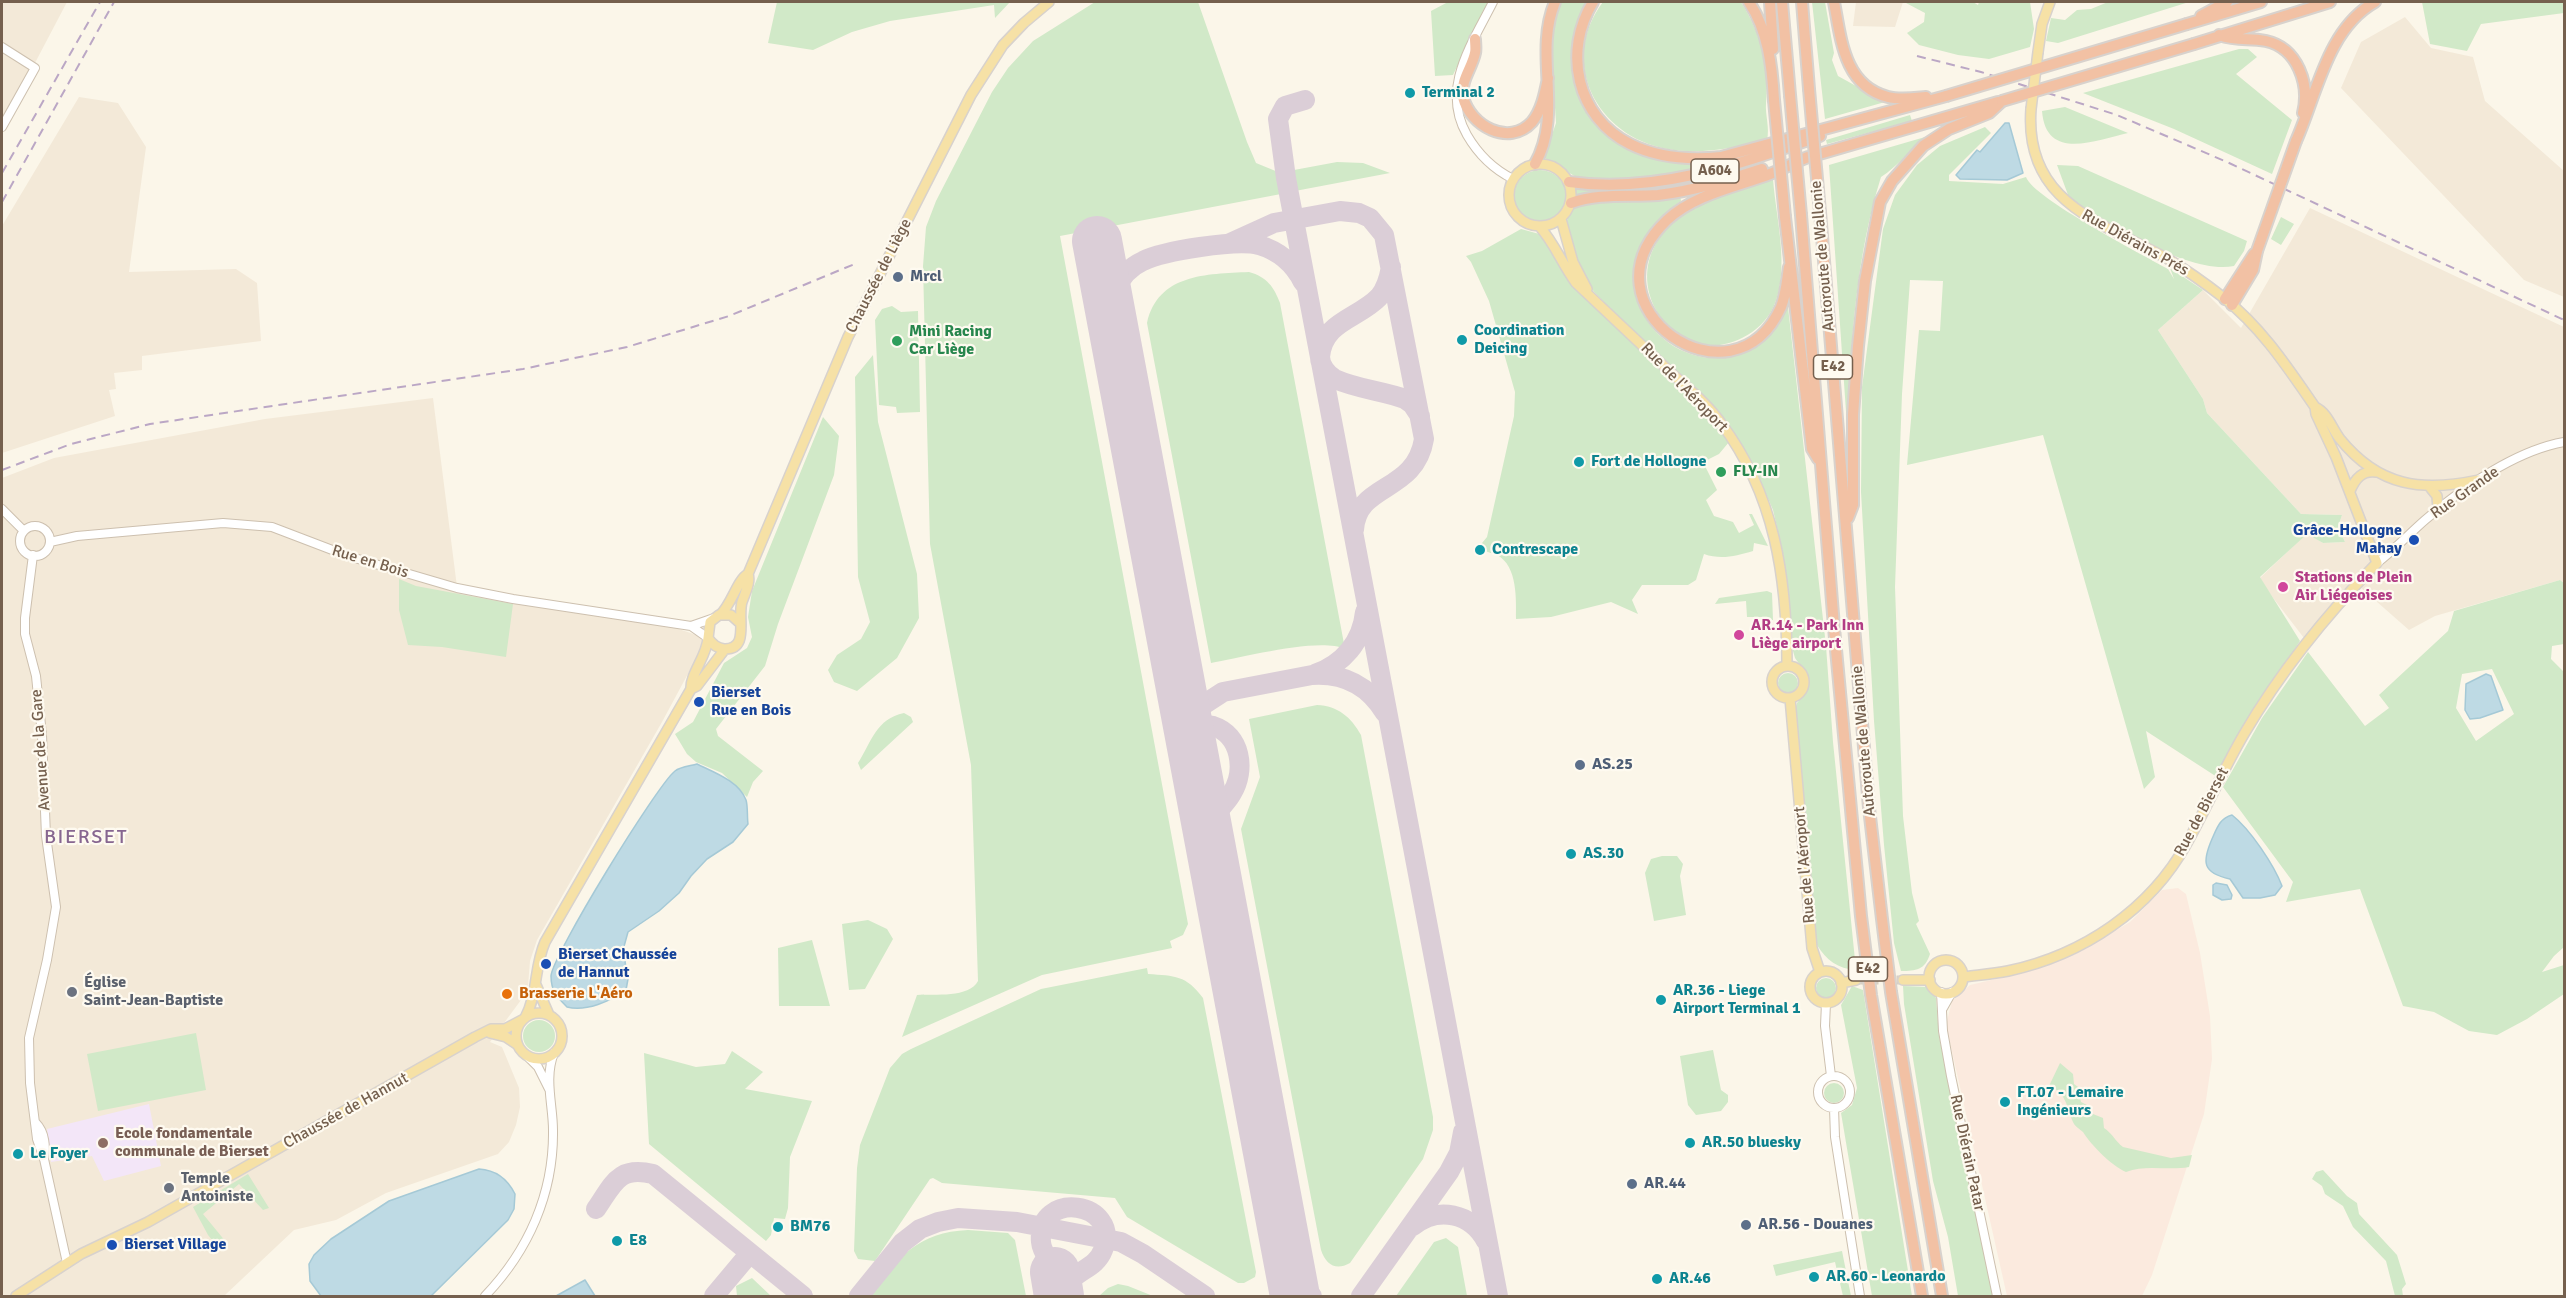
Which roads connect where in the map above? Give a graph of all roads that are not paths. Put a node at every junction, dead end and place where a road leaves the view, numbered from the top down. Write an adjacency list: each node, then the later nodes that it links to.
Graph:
1 (1049, 2): 50 (main road, Chaussée de Liège)
2 (1493, 2): 17 (street)
3 (1555, 2): 20 (highway)
4 (1593, 2): 23 (highway)
5 (1749, 2): 19 (highway)
6 (1770, 2): 19 (highway)
7 (1782, 2): 38 (highway, Autoroute de Wallonie / E42, bridge)
8 (1802, 2): 45 (highway, Autoroute de Wallonie / E42, bridge)
9 (1834, 2): 22 (highway)
10 (2050, 2): 35 (main road, Rue Diérains Prés, bridge)
11 (2227, 2): 15 (highway)
12 (2261, 2): 15 (highway)
13 (2330, 2): 16 (highway, A604)
14 (2375, 2): 25 (highway)
15 (2189, 23): 22 (highway, bridge)
16 (2219, 35): 21 (highway, A604, bridge); 25 (highway)
17 (1475, 39): 20 (highway); 28 (street)
18 (2, 47): 24 (street)
19 (1772, 68): 33 (highway, bridge)
20 (1548, 78): 27 (highway)
21 (2002, 101): 26 (highway, A604); 45 (highway)
22 (1906, 102): 23 (highway, A604)
23 (1853, 121): 29 (highway, A604)
24 (2, 127)
25 (2297, 140): 35 (highway, bridge)
26 (1808, 157): 30 (highway, A604); 33 (highway)
27 (1535, 164): 28 (main road); 29 (main road)
28 (1513, 179): 32 (main road)
29 (1569, 182): 30 (main road)
30 (1571, 203): 31 (main road)
31 (1561, 219): 32 (main road); 34 (main road, Rue de l'Aéroport)
32 (1539, 226): 34 (main road, Rue de l'Aéroport)
33 (1789, 267): 38 (highway)
34 (1593, 299): 56 (main road, Rue de l'Aéroport)
35 (2229, 302): 36 (main road, Rue Diérains Prés)
36 (2315, 407): 39 (main road, Rue Diérains Prés); 42 (main road, Rue Diérains Prés)
37 (2565, 442): 40 (street, Rue Grande)
38 (1820, 462): 83 (highway, Autoroute de Wallonie / E42)
39 (2379, 473): 41 (main road, Rue Diérains Prés); 42 (main road)
40 (2479, 480): 41 (main road, Rue Diérains Prés); 44 (street, Rue Grande)
41 (2429, 486): 44 (main road)
42 (2350, 491): 49 (main road, Rue Diérains Prés)
43 (2, 509): 46 (street)
44 (2438, 510): 49 (street, Rue Grande)
45 (1846, 521): 84 (highway, Autoroute de Wallonie / E42)
46 (24, 531): 47 (street); 48 (street)
47 (50, 542): 48 (street); 53 (street, Rue en Bois)
48 (33, 555): 79 (street, Avenue de la Gare)
49 (2377, 563): 60 (main road, Rue de Bierset)
50 (748, 574): 51 (main road, Chaussée de Liège); 52 (main road, Chaussée de Liège)
51 (717, 616): 52 (main road); 53 (street, Rue en Bois); 54 (main road)
52 (740, 623): 55 (main road)
53 (691, 626): 54 (street, Rue en Bois)
54 (708, 638): 55 (main road); 57 (main road)
55 (725, 649): 57 (main road)
56 (1787, 666): 58 (main road); 58 (main road)
57 (691, 689): 65 (main road)
58 (1790, 698): 59 (main road, Rue de l'Aéroport)
59 (1820, 972): 64 (main road); 68 (main road)
60 (1963, 977): 63 (main road); 67 (main road)
61 (1856, 980): 64 (main road)
62 (1903, 980): 63 (main road)
63 (1930, 980): 66 (main road)
64 (1841, 983): 68 (main road)
65 (536, 985): 70 (main road); 71 (main road)
66 (1941, 992): 67 (main road); 69 (street, Rue Diérain Patar)
67 (1952, 992): 69 (street, Rue Diérain Patar)
68 (1826, 1003): 76 (street)
69 (1943, 1009): 85 (street, Rue Diérain Patar)
70 (549, 1015): 71 (main road); 74 (main road)
71 (524, 1019): 72 (main road, Chaussée de Hannut); 73 (main road)
72 (488, 1032): 73 (main road); 79 (main road, Chaussée de Hannut)
73 (518, 1045): 75 (main road)
74 (554, 1053): 75 (main road); 77 (street)
75 (528, 1057): 77 (street)
76 (1831, 1076): 78 (street); 78 (street)
77 (549, 1089): 81 (street)
78 (1834, 1108): 82 (street)
79 (67, 1263): 80 (main road, Chaussée de Hannut)
80 (16, 1296)
81 (485, 1296)
82 (1860, 1296)
83 (1922, 1296)
84 (1942, 1296)
85 (1997, 1296)

